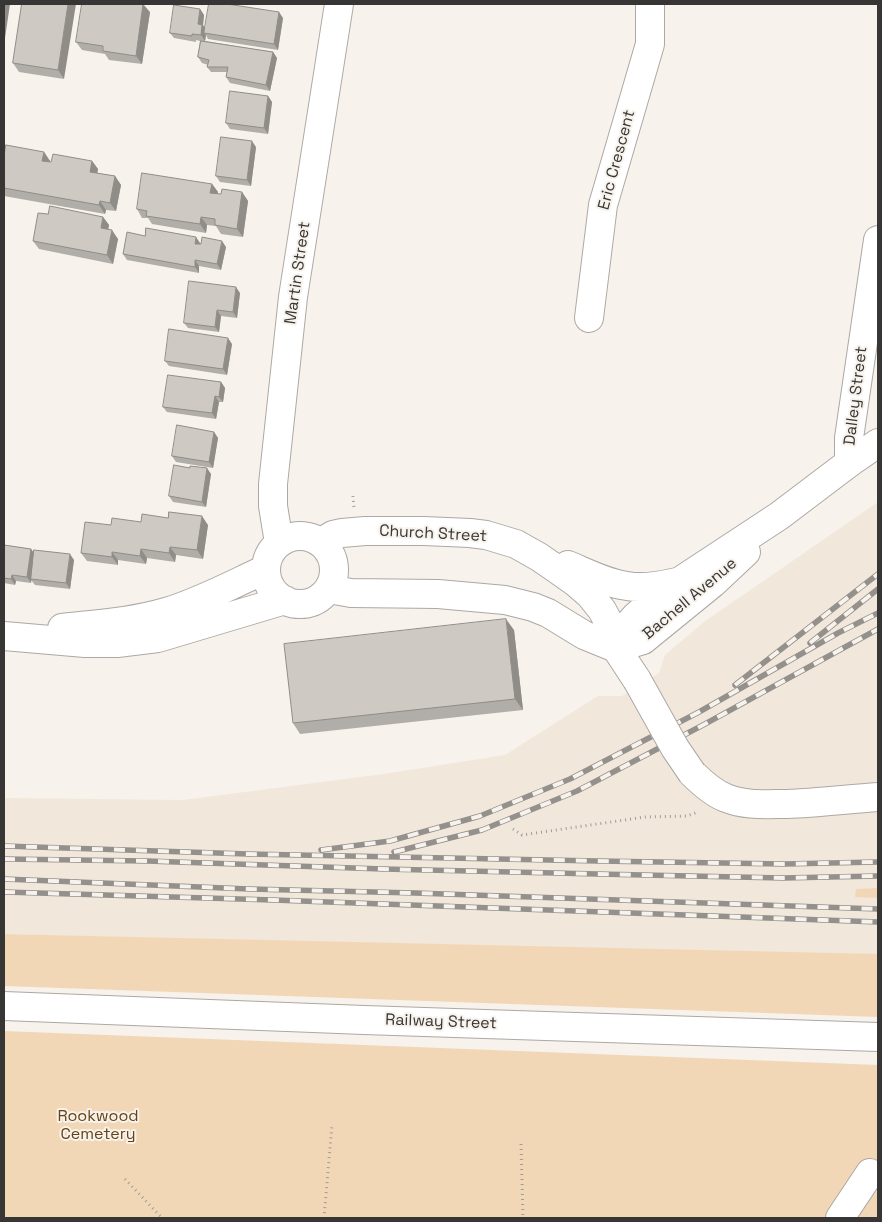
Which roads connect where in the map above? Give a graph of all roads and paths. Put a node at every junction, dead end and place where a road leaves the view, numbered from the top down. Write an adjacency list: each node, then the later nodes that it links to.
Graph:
1 (339, 4): 9 (main road, Martin Street)
2 (650, 4): 4 (main road, Eric Crescent)
3 (878, 240): 6 (main road, Dalley Street)
4 (589, 318)
5 (878, 443): 6 (main road, Bachell Avenue)
6 (849, 463): 7 (main road, Bachell Avenue)
7 (778, 516): 12 (main road, Bachell Avenue); 16 (main road, Bachell Avenue)
8 (320, 542): 9 (main road); 10 (main road, Church Street); 13 (main road)
9 (279, 543): 11 (main road)
10 (516, 544): 12 (main road); 16 (main road, Church Street)
11 (266, 570): 14 (main road); 15 (main road)
12 (677, 582): 16 (main road, Bachell Avenue)
13 (328, 589): 14 (main road); 16 (main road)
14 (285, 600): 15 (main road)
15 (4, 636)
16 (616, 648): 18 (main road, Church Street, bridge)
17 (878, 797): 18 (main road, Church Street)
18 (730, 799): 19 (path)
19 (513, 829)
20 (4, 1006): 21 (main road, Railway Street)
21 (878, 1037)
22 (332, 1125): 27 (path)
23 (521, 1144): 28 (path)
24 (870, 1173): 29 (main road)
25 (125, 1178): 26 (path)
26 (162, 1218)
27 (324, 1218)
28 (523, 1218)
29 (840, 1218)

